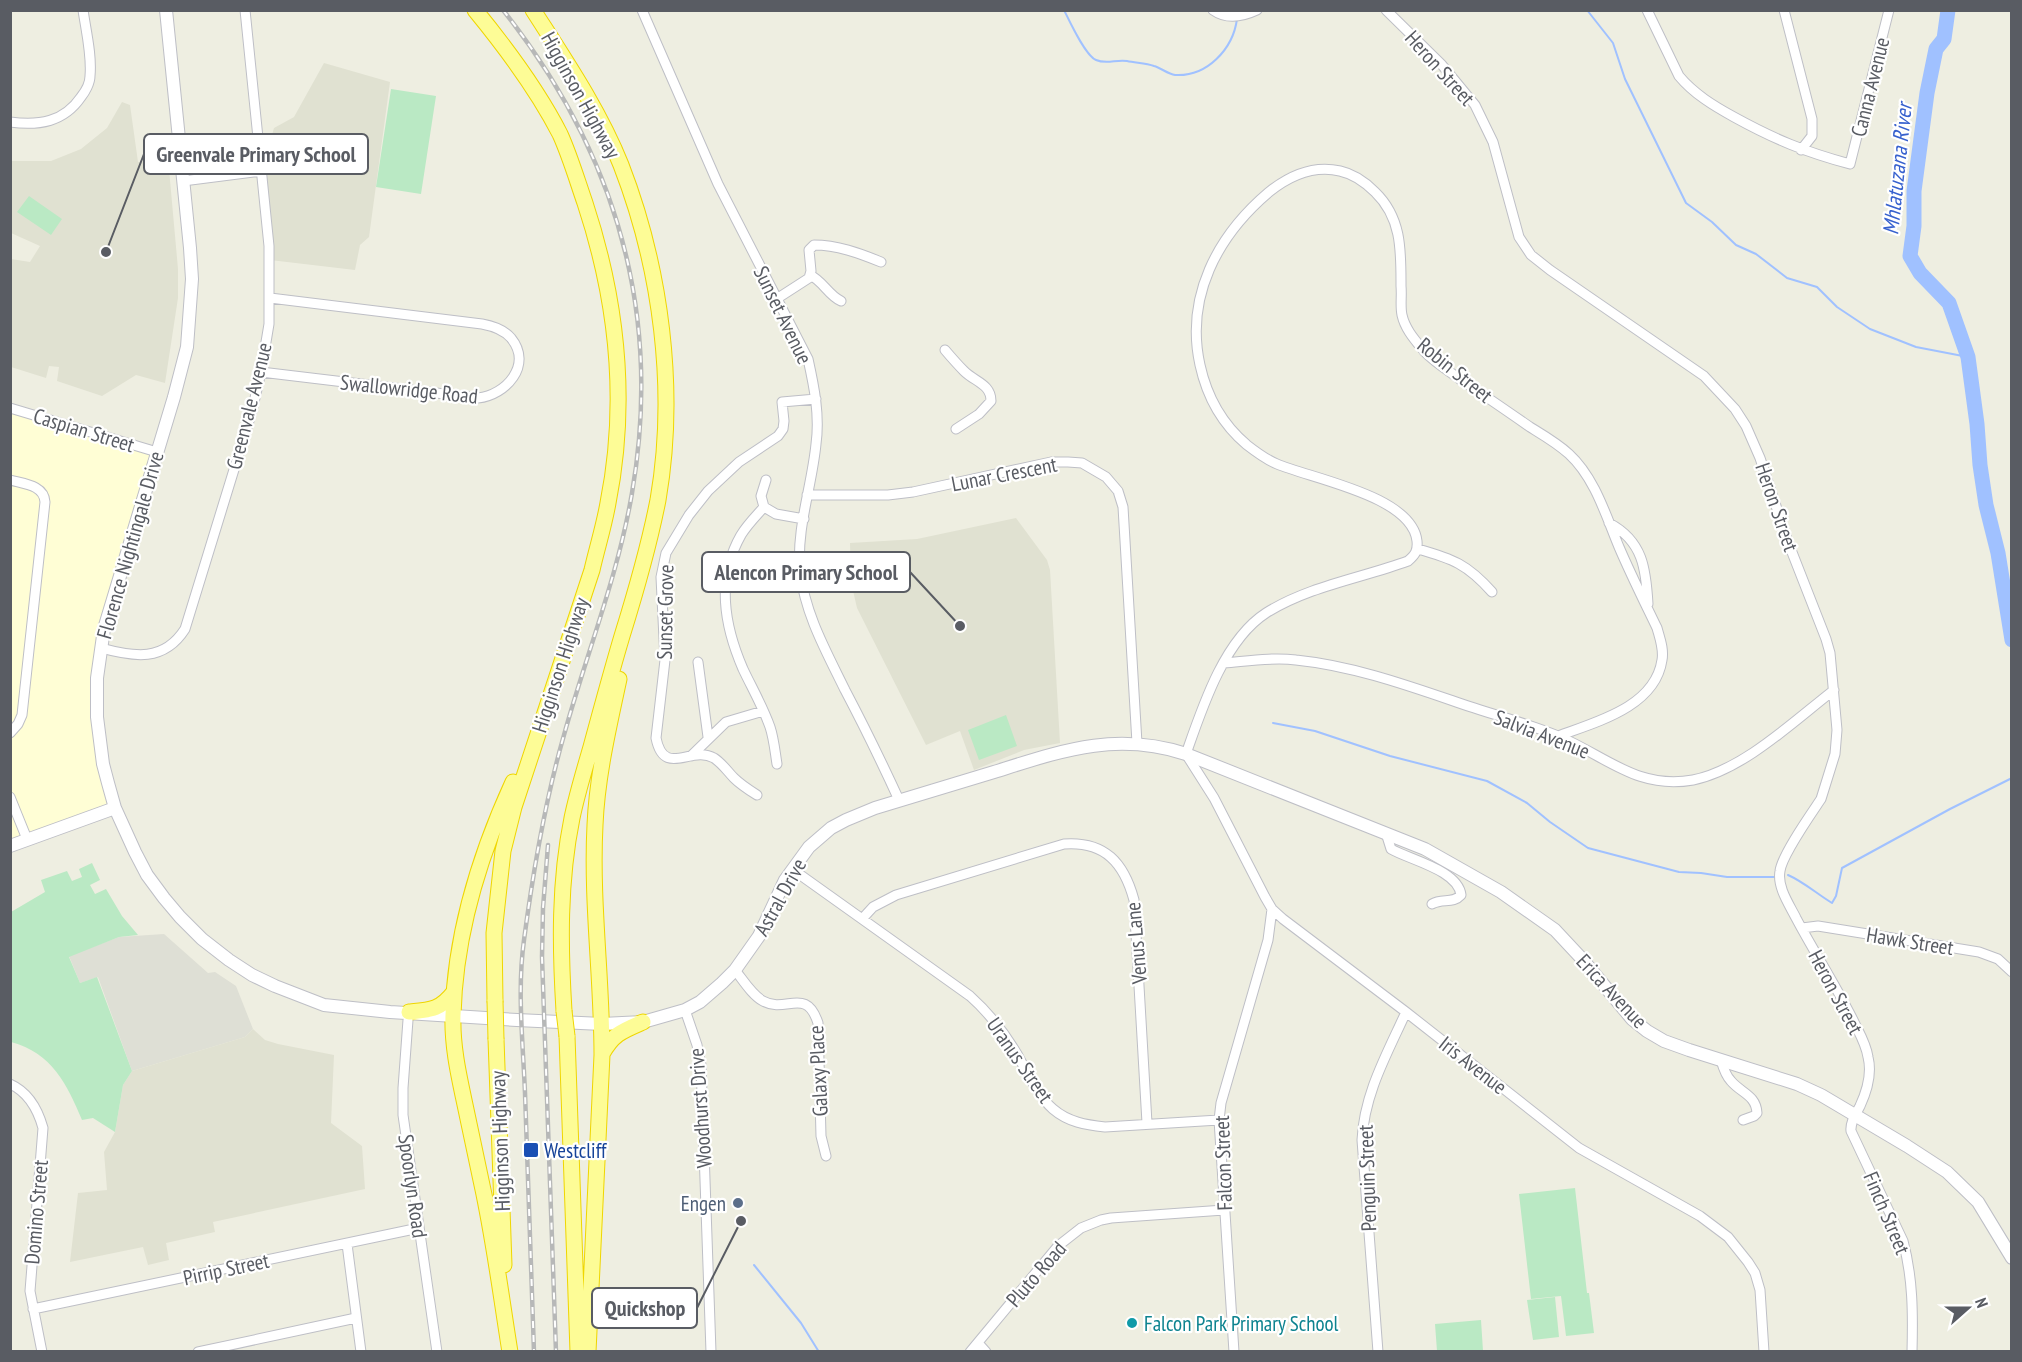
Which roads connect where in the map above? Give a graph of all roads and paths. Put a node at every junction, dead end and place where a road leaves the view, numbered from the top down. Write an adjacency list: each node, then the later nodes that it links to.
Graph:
1 (83, 10): 13 (street)
2 (166, 10): 16 (street, Florence Nightingale Drive)
3 (245, 10): 15 (street, Greenvale Avenue)
4 (475, 10): 43 (highway, Higginson Highway)
5 (533, 10): 35 (highway, Higginson Highway)
6 (642, 10): 20 (street, Sunset Avenue)
7 (1213, 10): 12 (street)
8 (1386, 10): 41 (street, Heron Street)
9 (1647, 10): 14 (street)
10 (1784, 10): 14 (street)
11 (1889, 10): 14 (street, Canna Avenue)
12 (1254, 12)
13 (10, 122)
14 (1801, 150)
15 (261, 171): 16 (street); 19 (street, Greenvale Avenue)
16 (183, 181): 27 (street, Florence Nightingale Drive)
17 (880, 262): 18 (street)
18 (810, 275): 20 (street); 21 (street)
19 (270, 298): 23 (street, Greenvale Avenue); 23 (street, Swallowridge Road)
20 (778, 298): 24 (street, Sunset Avenue)
21 (842, 301)
22 (945, 350): 26 (street)
23 (261, 372): 38 (street, Greenvale Avenue)
24 (816, 399): 30 (street, Sunset Avenue); 49 (street, Sunset Grove)
25 (10, 408): 27 (street, Caspian Street)
26 (956, 429)
27 (157, 452): 38 (street, Florence Nightingale Drive)
28 (10, 480): 44 (street)
29 (766, 480): 31 (street)
30 (807, 495): 32 (street, Sunset Avenue); 47 (street, Lunar Crescent)
31 (764, 507): 32 (street); 42 (street)
32 (804, 519): 53 (street, Sunset Avenue)
33 (1609, 523): 34 (street, Robin Street); 37 (street, Robin Street); 37 (street)
34 (1418, 549): 36 (street); 40 (street)
35 (644, 563): 72 (highway); 93 (highway, Higginson Highway, bridge)
36 (1492, 592)
37 (1648, 609): 45 (street, Robin Street)
38 (101, 648): 54 (street, Florence Nightingale Drive)
39 (698, 662): 46 (street)
40 (1224, 663): 45 (street, Salvia Avenue); 48 (street)
41 (1834, 690): 45 (street, Salvia Avenue); 62 (street, Heron Street)
42 (763, 711): 46 (street); 50 (street)
43 (540, 725): 65 (highway); 92 (highway, Higginson Highway, bridge)
44 (10, 733)
45 (1558, 736)
46 (708, 738): 49 (street)
47 (1137, 743): 48 (street, Astral Drive); 53 (street, Astral Drive)
48 (1186, 754): 55 (street, Erica Avenue); 60 (street, Iris Avenue)
49 (689, 757): 51 (street, Sunset Grove)
50 (777, 764)
51 (758, 795)
52 (10, 797): 56 (street)
53 (899, 800): 58 (street, Astral Drive)
54 (116, 808): 56 (street); 66 (street, Florence Nightingale Drive)
55 (1386, 833): 59 (street); 74 (street, Erica Avenue)
56 (27, 839): 57 (street)
57 (10, 846)
58 (792, 869): 61 (street, Uranus Street); 63 (street, Astral Drive)
59 (1431, 904)
60 (1272, 909): 68 (street, Iris Avenue); 77 (street, Falcon Street)
61 (862, 919): 79 (street, Uranus Street); 79 (street, Venus Lane)
62 (1802, 928): 64 (street, Hawk Street); 76 (street, Heron Street)
63 (735, 970): 67 (street, Astral Drive); 80 (street, Galaxy Place)
64 (2012, 972)
65 (454, 992): 69 (highway); 70 (highway)
66 (336, 1007): 69 (street, Florence Nightingale Drive); 69 (street, Florence Nightingale Drive)
67 (686, 1010): 71 (street, Astral Drive); 95 (street, Woodhurst Drive)
68 (1406, 1012): 99 (street, Penguin Street); 100 (street, Iris Avenue)
69 (409, 1016): 70 (street, Florence Nightingale Drive); 82 (street, Spoorlyn Road)
70 (452, 1016): 72 (street, Astral Drive); 92 (highway)
71 (643, 1022): 72 (street, Astral Drive); 73 (highway)
72 (602, 1024): 73 (highway)
73 (602, 1055): 94 (highway)
74 (1721, 1060): 76 (street, Erica Avenue); 78 (street)
75 (10, 1084): 85 (street, Domino Street)
76 (1856, 1115): 84 (street, Erica Avenue); 101 (street, Finch Street)
77 (1219, 1120): 79 (street, Uranus Street); 81 (street, Falcon Street)
78 (1743, 1120)
79 (1147, 1124)
80 (826, 1156)
81 (1224, 1210): 87 (street, Pluto Road); 98 (street, Falcon Street)
82 (419, 1228): 83 (street, Pirrip Street); 91 (street, Spoorlyn Road)
83 (347, 1244): 85 (street, Pirrip Street); 86 (street)
84 (2012, 1258)
85 (33, 1310): 88 (street, Domino Street)
86 (356, 1318): 89 (street); 90 (street)
87 (978, 1343): 96 (street, Pluto Road); 97 (street)
88 (42, 1352)
89 (198, 1352)
90 (362, 1352)
91 (437, 1352)
92 (510, 1352)
93 (578, 1352)
94 (588, 1352)
95 (711, 1352)
96 (970, 1352)
97 (986, 1352)
98 (1234, 1352)
99 (1378, 1352)
100 (1764, 1352)
101 (1912, 1352)

